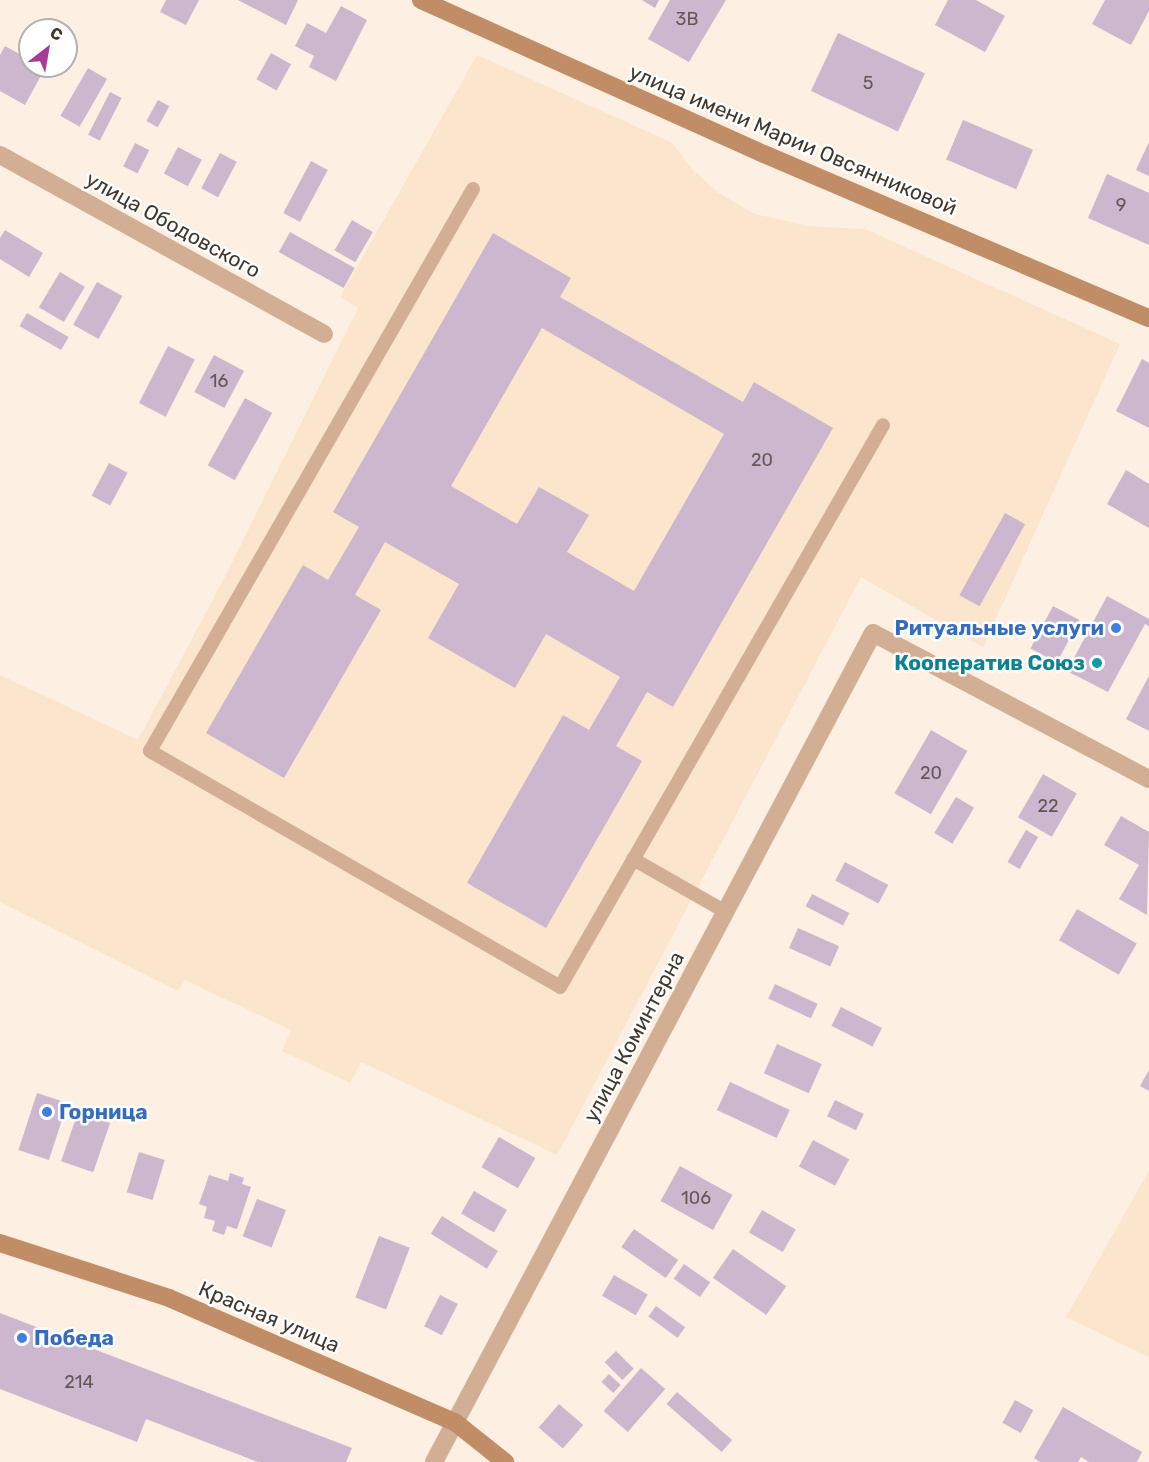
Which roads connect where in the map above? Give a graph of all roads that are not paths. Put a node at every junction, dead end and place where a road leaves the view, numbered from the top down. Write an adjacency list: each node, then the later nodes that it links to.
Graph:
1 (421, 0): 4 (street, улица имени Марии Овсянниковой)
2 (0, 155): 5 (street, улица Ободовского)
3 (473, 189): 8 (lane)
4 (1149, 318)
5 (324, 334)
6 (883, 425): 8 (lane)
7 (1149, 779): 9 (street, улица Коминтерна)
8 (633, 859): 9 (lane)
9 (726, 912): 11 (street, улица Коминтерна)
10 (0, 1243): 11 (street, Красная улица)
11 (456, 1423): 12 (street, улица Коминтерна); 13 (street, Красная улица)
12 (434, 1462)
13 (505, 1462)

